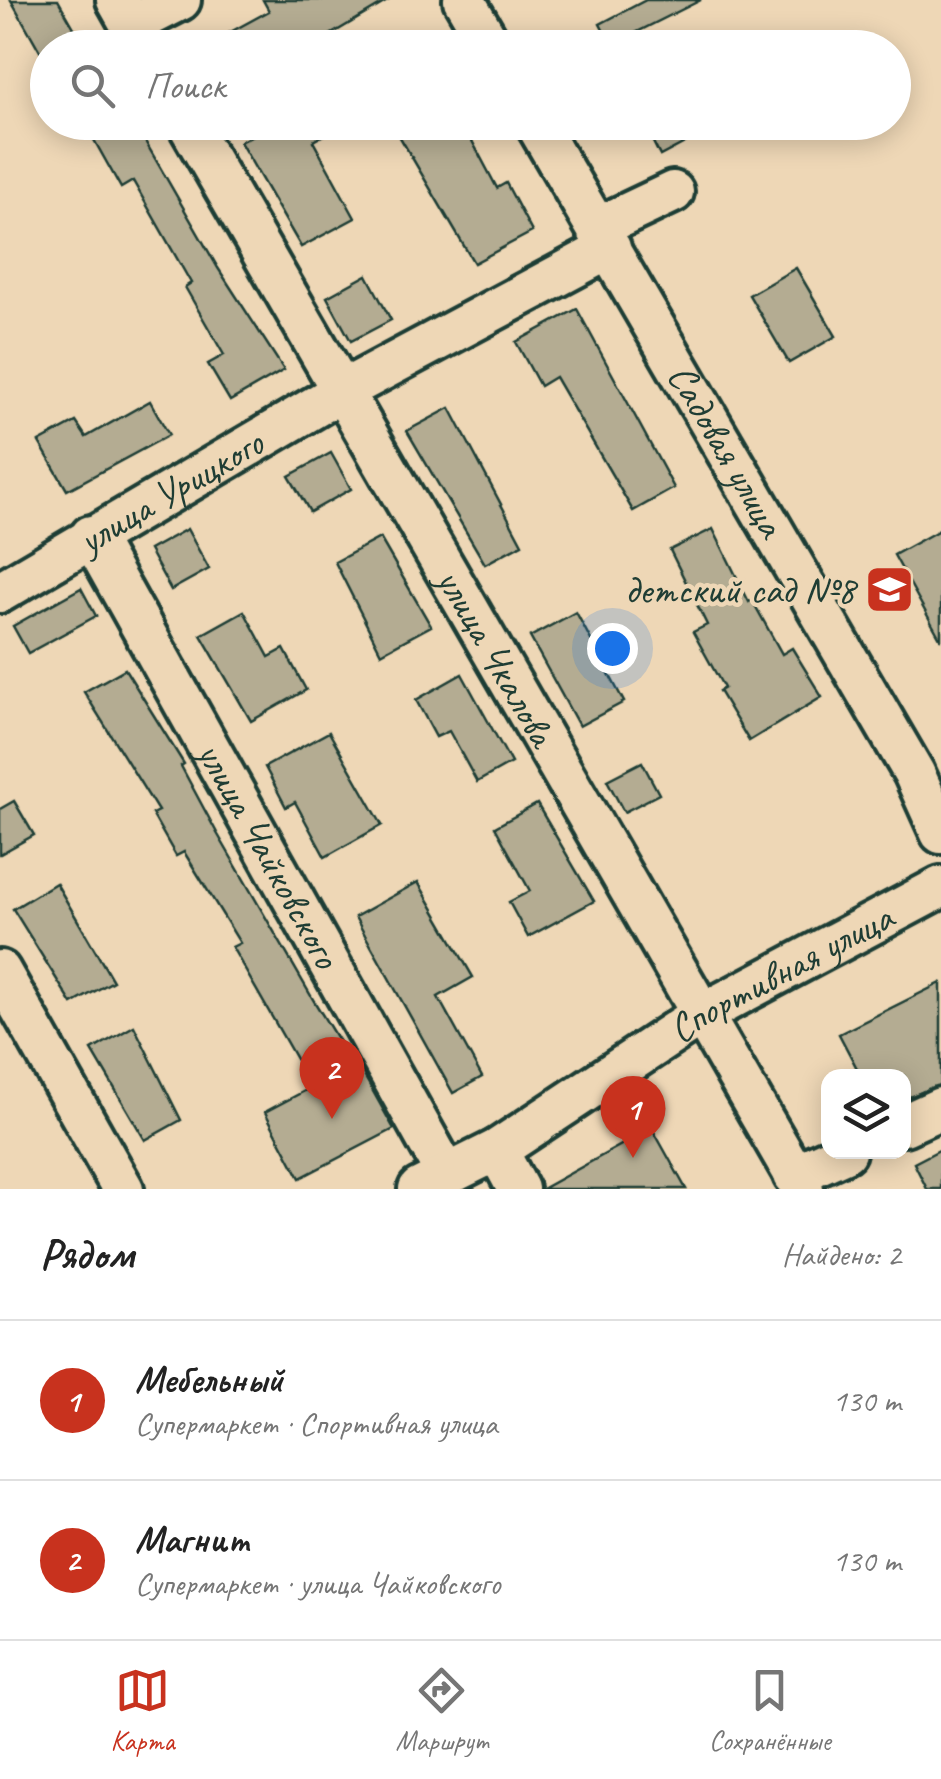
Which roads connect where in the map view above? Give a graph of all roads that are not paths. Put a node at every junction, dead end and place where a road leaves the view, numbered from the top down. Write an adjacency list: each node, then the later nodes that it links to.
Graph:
1 (180, 0): 3 (street)
2 (464, 0): 4 (street)
3 (131, 24)
4 (482, 30)
5 (197, 140): 9 (street, улица Чкалова)
6 (546, 140): 8 (street, Садовая улица)
7 (673, 192): 8 (street, улица Урицкого)
8 (603, 238): 9 (street, улица Урицкого); 12 (street, Садовая улица)
9 (342, 391): 10 (street, улица Урицкого); 15 (street, улица Чкалова)
10 (92, 536): 11 (street, улица Урицкого); 20 (street, улица Чайковского)
11 (0, 592)
12 (941, 833)
13 (941, 887): 15 (street, Спортивная улица)
14 (0, 971): 22 (street)
15 (702, 1014): 18 (street, Спортивная улица); 21 (street, улица Чкалова)
16 (941, 1108): 17 (street)
17 (911, 1122)
18 (497, 1150): 20 (street, Спортивная улица); 23 (street)
19 (835, 1159): 21 (street)
20 (433, 1182)
21 (798, 1182)
22 (124, 1189)
23 (518, 1189)

